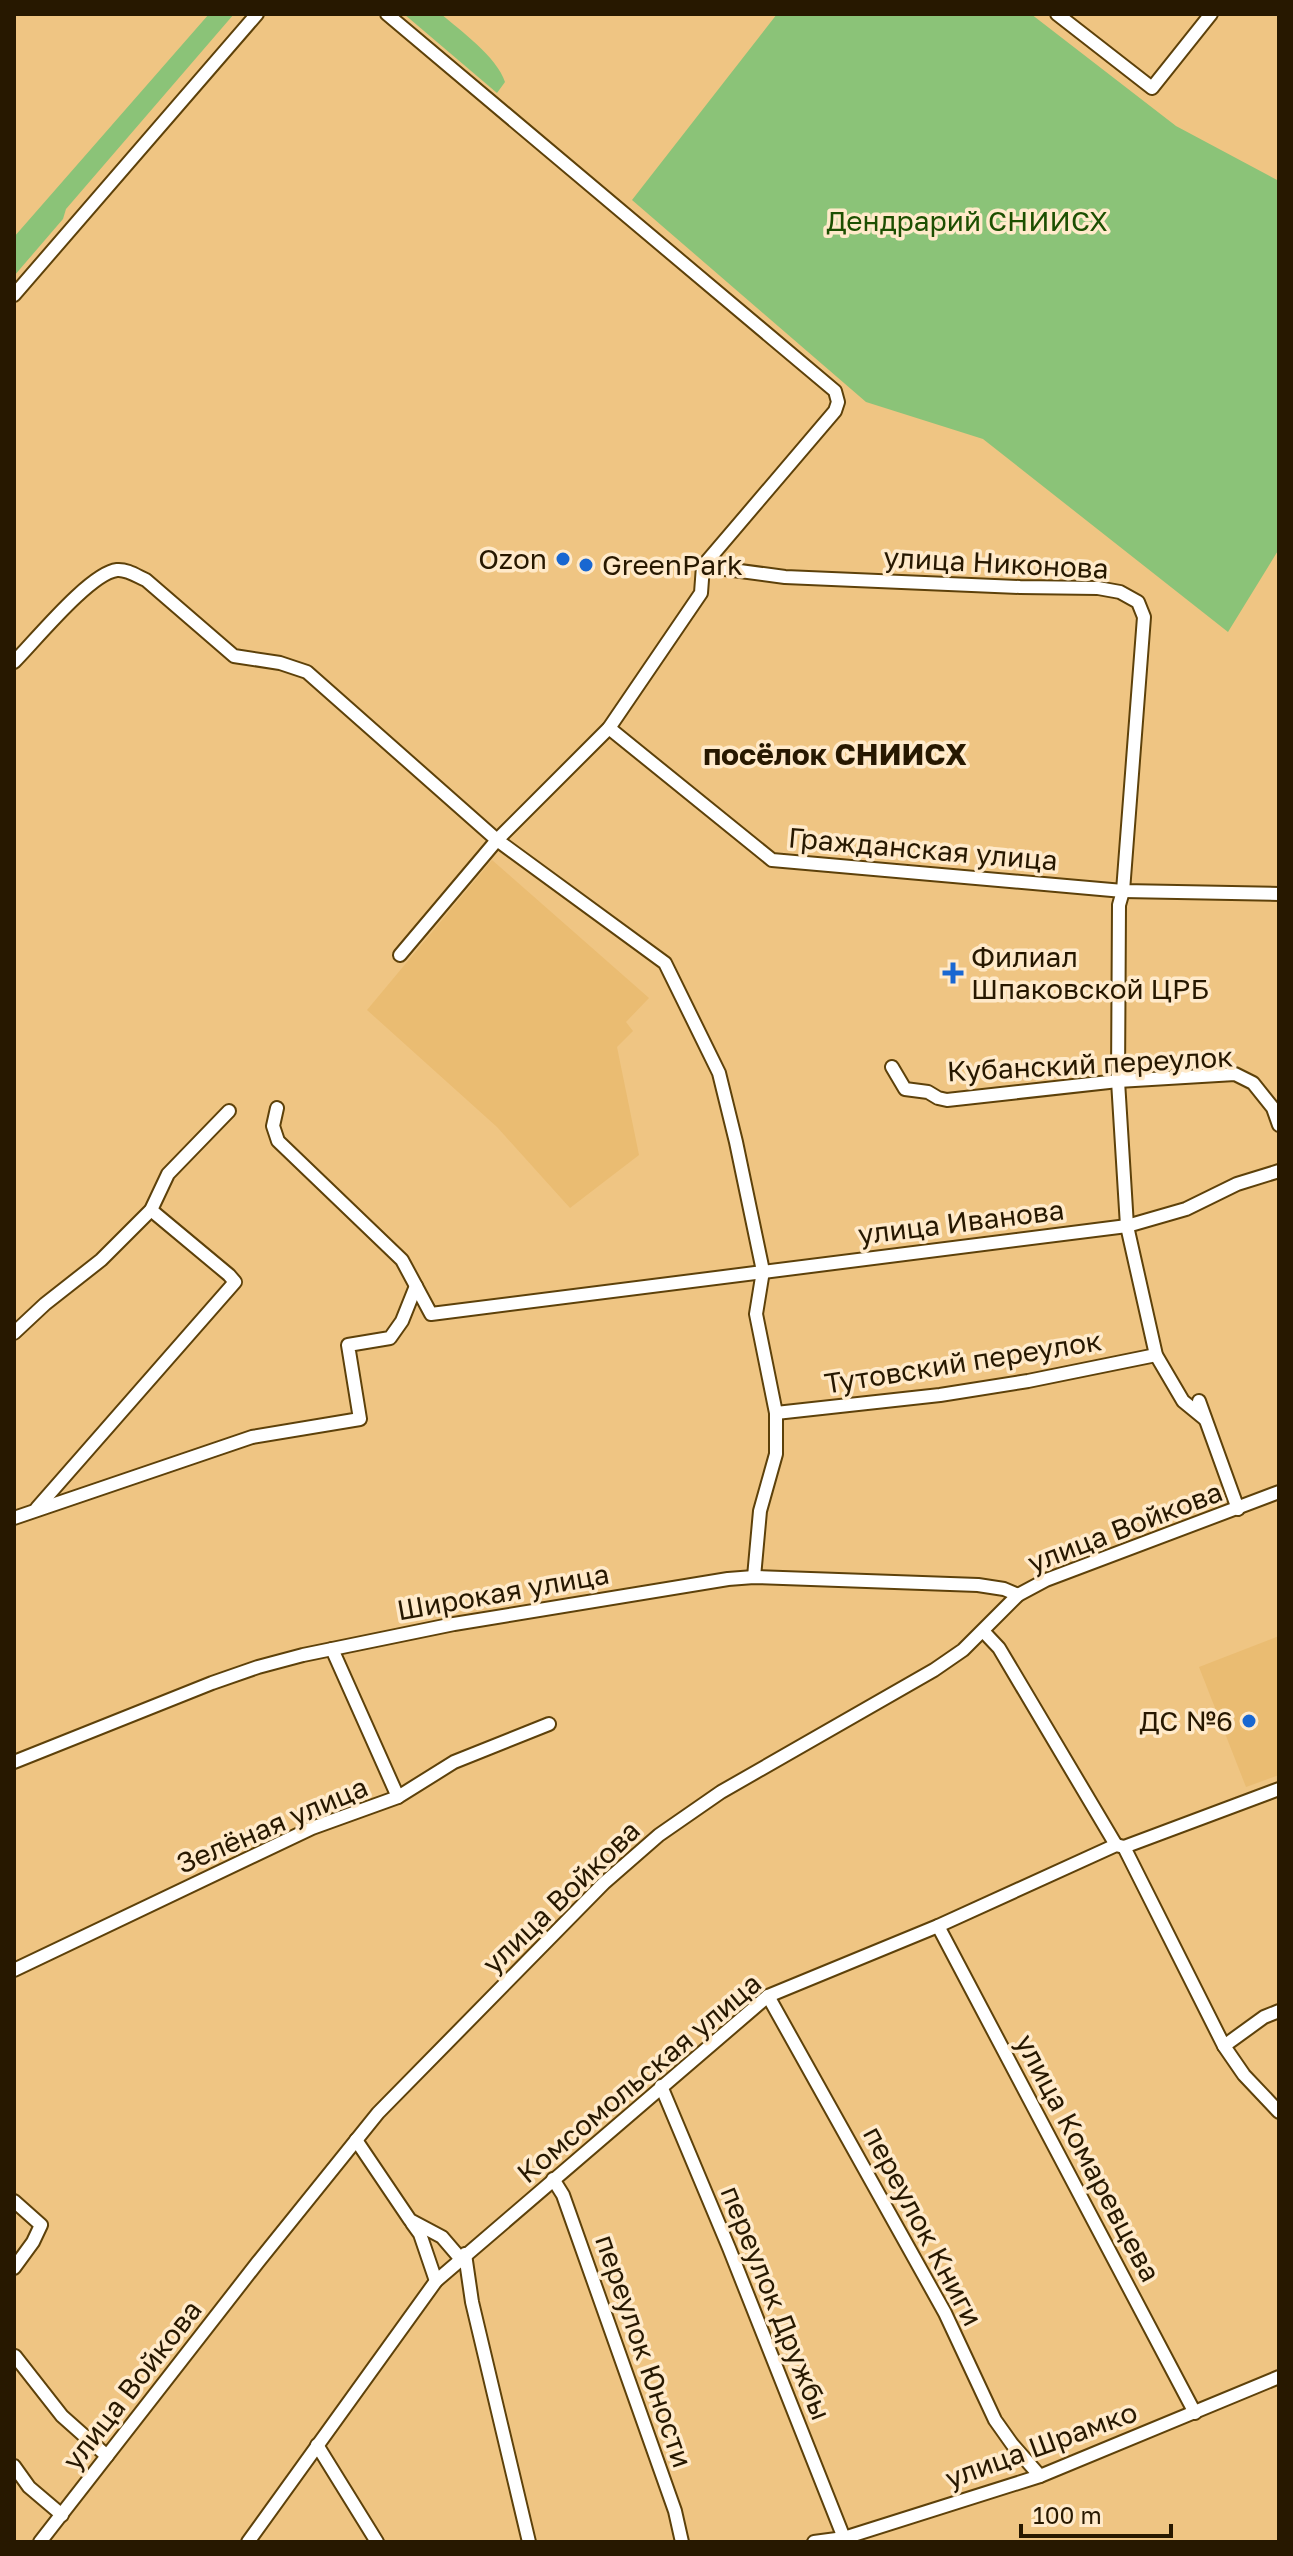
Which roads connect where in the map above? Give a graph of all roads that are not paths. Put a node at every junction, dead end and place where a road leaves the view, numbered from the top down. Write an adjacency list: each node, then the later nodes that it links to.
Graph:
1 (257, 14): 5 (street)
2 (387, 14): 6 (street)
3 (1057, 14): 4 (street)
4 (1211, 14)
5 (14, 295)
6 (703, 566): 8 (street); 10 (street, улица Никонова)
7 (14, 662): 9 (street)
8 (609, 728): 9 (street); 10 (street, Гражданская улица)
9 (497, 840): 12 (street); 21 (street)
10 (1123, 891): 11 (street, Гражданская улица); 14 (street, улица Никонова)
11 (1279, 894)
12 (400, 955)
13 (892, 1067): 14 (street, Кубанский переулок)
14 (1118, 1081): 17 (street, Кубанский переулок); 20 (street, улица Никонова)
15 (277, 1108): 22 (street)
16 (229, 1111): 19 (street)
17 (1279, 1125)
18 (1279, 1171): 20 (street, улица Иванова)
19 (151, 1210): 25 (street); 32 (street)
20 (1127, 1226): 21 (street, улица Иванова); 26 (street, улица Никонова)
21 (763, 1271): 23 (street, улица Иванова); 28 (street)
22 (416, 1286): 23 (street); 24 (street)
23 (431, 1314): 24 (street, улица Иванова)
24 (402, 1321): 32 (street, улица Иванова)
25 (14, 1333)
26 (1156, 1355): 28 (street, Тутовский переулок); 29 (street, улица Никонова)
27 (1199, 1401): 29 (street)
28 (776, 1413): 34 (street)
29 (1205, 1419): 31 (street)
30 (1279, 1492): 31 (street, улица Войкова)
31 (1238, 1509): 35 (street, улица Войкова)
32 (35, 1510): 33 (street)
33 (14, 1518)
34 (754, 1577): 35 (street, Широкая улица); 37 (street, Широкая улица)
35 (1018, 1595): 36 (street, улица Войкова)
36 (983, 1631): 42 (street); 50 (street, улица Войкова)
37 (332, 1649): 39 (street, Широкая улица); 41 (street)
38 (549, 1724): 41 (street, Зелёная улица)
39 (14, 1762)
40 (1279, 1789): 42 (street, Комсомольская улица)
41 (398, 1797): 44 (street, Зелёная улица)
42 (1120, 1846): 43 (street, Комсомольская улица); 47 (street)
43 (938, 1926): 45 (street, Комсомольская улица); 60 (street, улица Комаревцева)
44 (14, 1970)
45 (768, 1996): 48 (street, Комсомольская улица); 64 (street, переулок Книги)
46 (1279, 2011): 47 (street)
47 (1224, 2046): 49 (street)
48 (661, 2086): 51 (street, Комсомольская улица); 67 (street, переулок Дружбы)
49 (1279, 2112)
50 (356, 2140): 53 (street); 62 (street, улица Войкова)
51 (553, 2179): 54 (street, Комсомольская улица); 72 (street, переулок Юности)
52 (14, 2201): 55 (street)
53 (410, 2220): 54 (street); 56 (street)
54 (463, 2256): 56 (street, Комсомольская улица); 57 (street)
55 (14, 2268)
56 (439, 2279): 57 (street); 61 (street, Комсомольская улица)
57 (470, 2286): 71 (street)
58 (15, 2356): 62 (street)
59 (1279, 2377): 60 (street, улица Шрамко)
60 (1195, 2413): 64 (street, улица Шрамко)
61 (317, 2445): 66 (street, Комсомольская улица); 70 (street)
62 (107, 2456): 65 (street, улица Войкова)
63 (14, 2466): 65 (street)
64 (1040, 2476): 67 (street, улица Шрамко)
65 (62, 2515): 68 (street, улица Войкова)
66 (261, 2536): 69 (street, Комсомольская улица)
67 (844, 2538): 73 (street, улица Шрамко)
68 (40, 2542)
69 (248, 2542)
70 (377, 2542)
71 (529, 2542)
72 (682, 2542)
73 (814, 2542)

